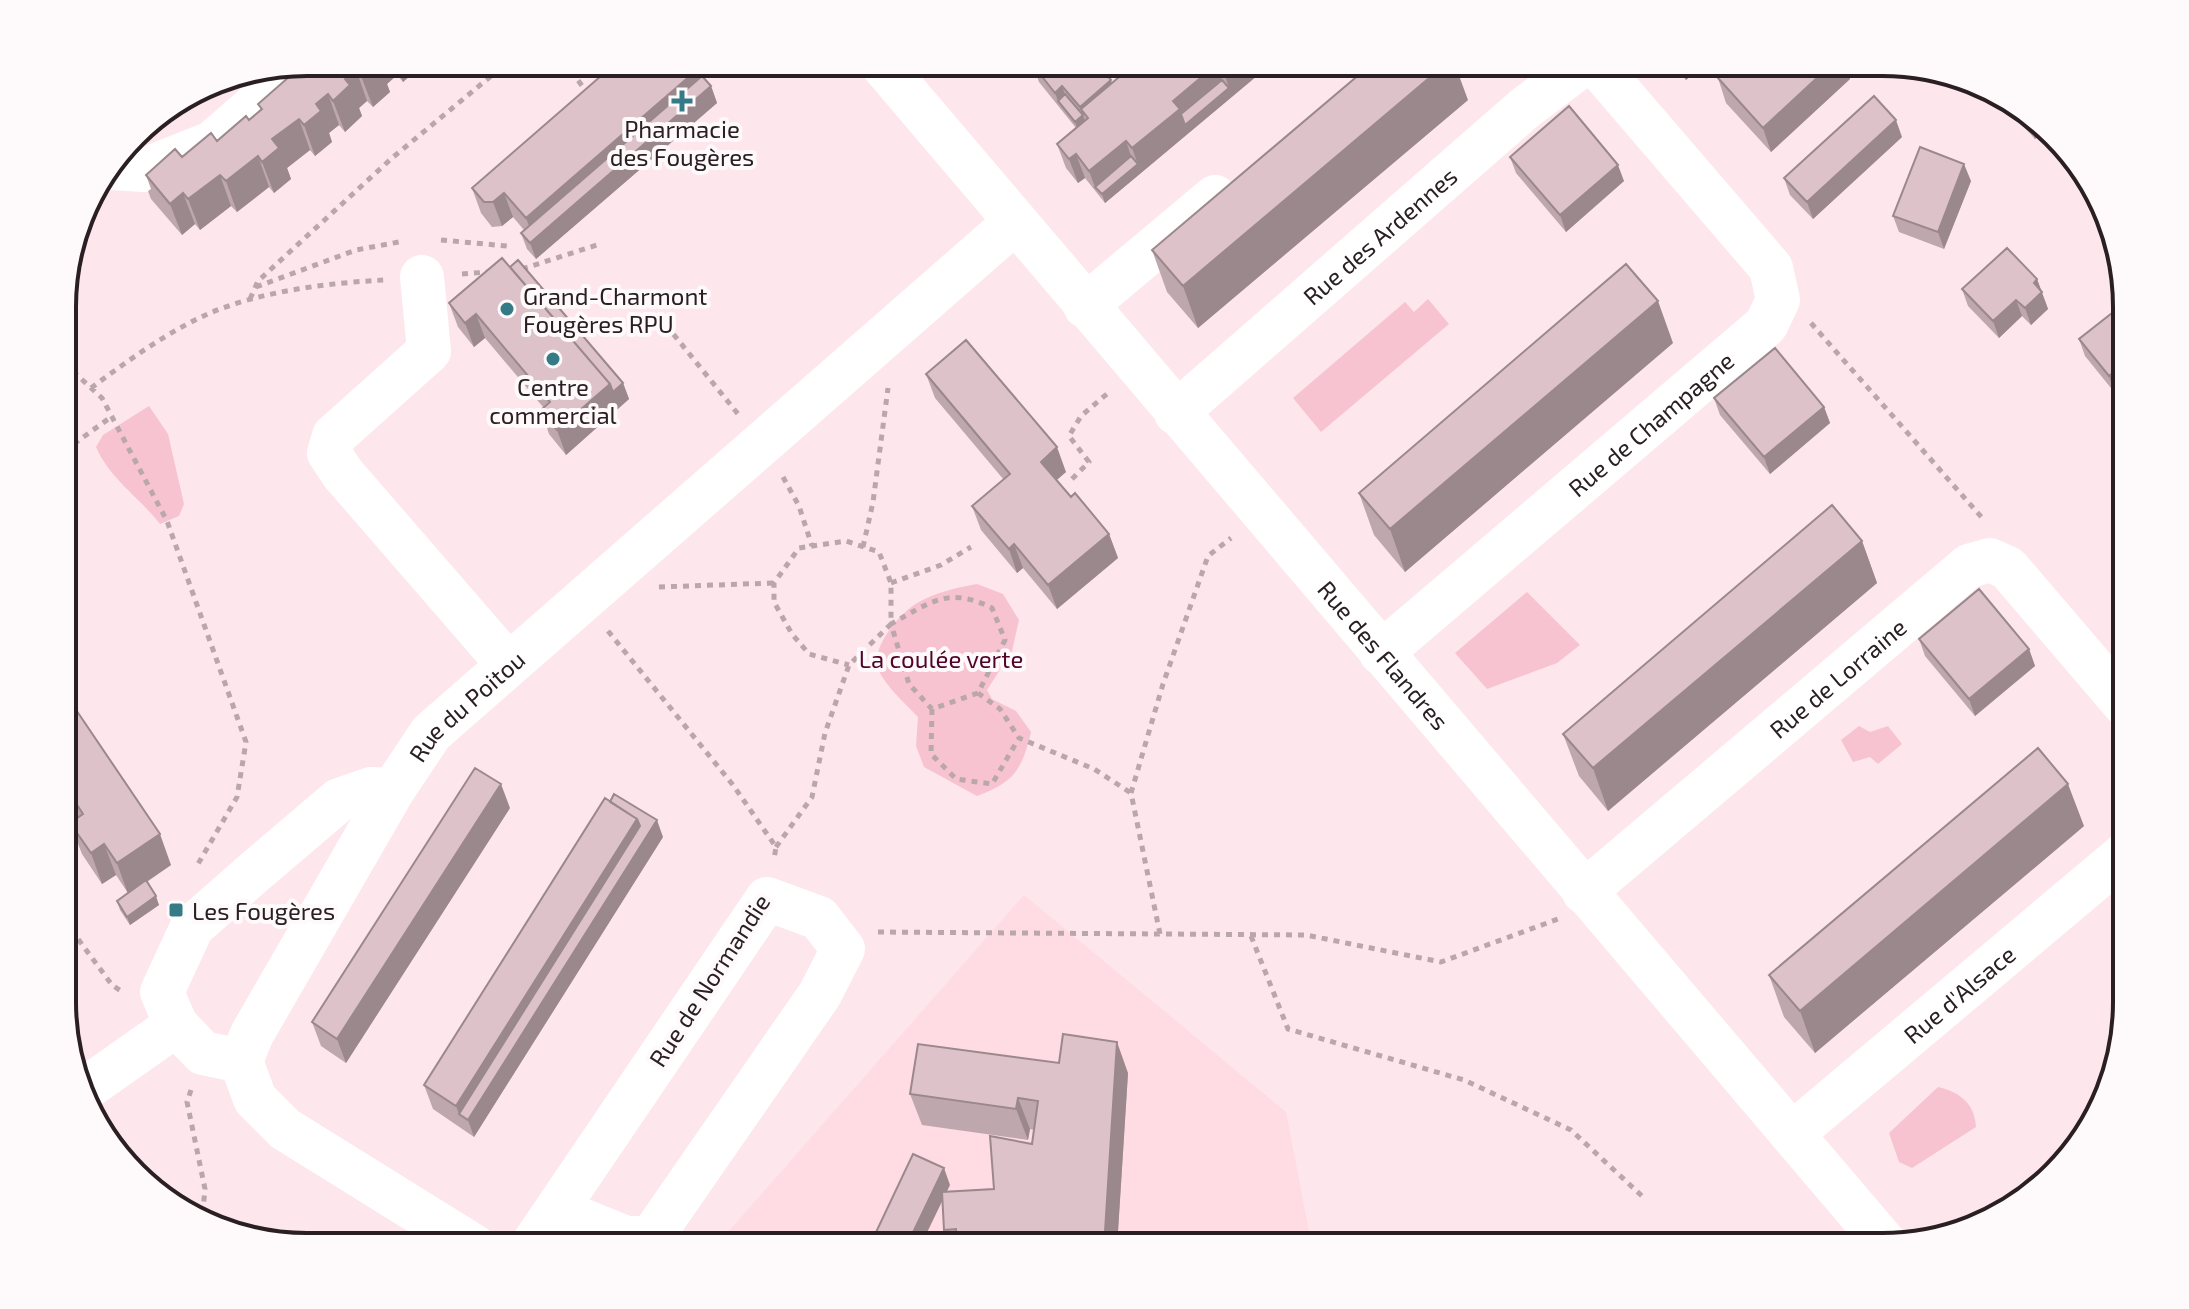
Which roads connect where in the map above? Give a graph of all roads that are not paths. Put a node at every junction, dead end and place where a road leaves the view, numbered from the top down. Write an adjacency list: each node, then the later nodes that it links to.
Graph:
1 (892, 76): 7 (street, Rue des Flandres)
2 (1567, 76): 10 (street, Rue des Ardennes)
3 (1606, 76): 11 (street, Rue de Champagne)
4 (288, 77): 5 (street)
5 (123, 169)
6 (1243, 174): 9 (street)
7 (1014, 223): 9 (street, Rue des Flandres); 12 (street, Rue du Poitou)
8 (417, 253): 12 (street)
9 (1085, 306): 10 (street, Rue des Flandres)
10 (1176, 413): 11 (street, Rue des Flandres)
11 (1381, 653): 16 (street, Rue des Flandres)
12 (507, 663): 14 (street, Rue du Poitou)
13 (2113, 690): 16 (street, Rue de Lorraine)
14 (393, 790): 17 (street, Rue du Poitou); 17 (street)
15 (2113, 864): 19 (street, Rue d'Alsace)
16 (1584, 892): 19 (street, Rue des Flandres)
17 (207, 1046): 18 (street); 20 (street)
18 (92, 1086)
19 (1792, 1134): 25 (street, Rue des Flandres)
20 (452, 1233)
21 (540, 1233): 24 (street, Rue de Normandie)
22 (545, 1233): 23 (street)
23 (614, 1233)
24 (659, 1233)
25 (1874, 1233)

